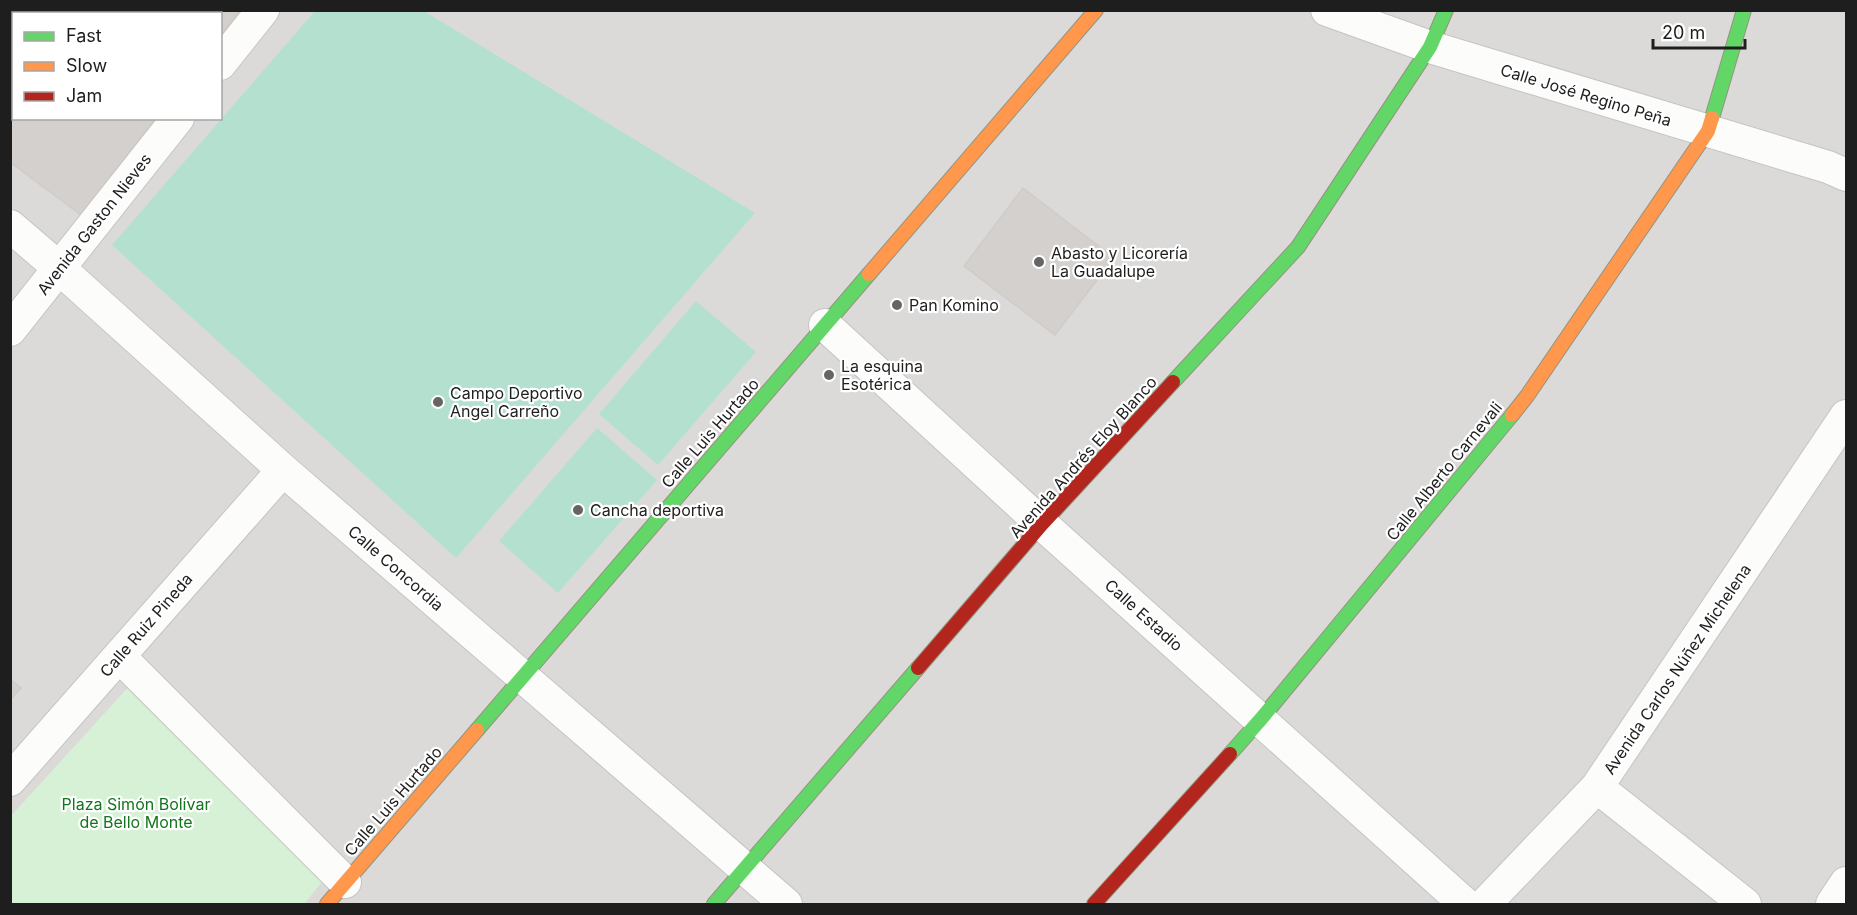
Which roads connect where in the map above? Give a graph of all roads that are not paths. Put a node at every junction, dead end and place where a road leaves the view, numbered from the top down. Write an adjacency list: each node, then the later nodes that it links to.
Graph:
1 (263, 10): 7 (street)
2 (1096, 10): 13 (street, Calle Luis Hurtado)
3 (1327, 10): 6 (street, Calle José Regino Peña)
4 (1446, 10): 6 (street, Avenida Andrés Eloy Blanco)
5 (1744, 10): 9 (street, Calle Alberto Carnevali)
6 (1430, 47): 9 (street, Calle José Regino Peña); 17 (street, Avenida Andrés Eloy Blanco)
7 (222, 61)
8 (176, 120): 12 (street, Avenida Gaston Nieves)
9 (1708, 131): 10 (street, Calle José Regino Peña); 20 (street, Calle Alberto Carnevali)
10 (1846, 175)
11 (10, 226): 12 (street, Calle Concordia)
12 (59, 268): 14 (street, Avenida Gaston Nieves); 16 (street, Calle Concordia)
13 (825, 325): 17 (street, Calle Estadio); 19 (street, Calle Luis Hurtado)
14 (10, 330)
15 (1846, 416): 22 (street, Avenida Carlos Núñez Michelena)
16 (283, 470): 18 (street, Calle Ruiz Pineda); 19 (street, Calle Concordia)
17 (1042, 525): 20 (street, Calle Estadio); 23 (street, Avenida Andrés Eloy Blanco)
18 (119, 656): 21 (street, Calle Ruiz Pineda); 25 (street)
19 (523, 677): 23 (street, Calle Concordia); 25 (street, Calle Luis Hurtado)
20 (1261, 719): 28 (street, Calle Alberto Carnevali); 29 (street, Calle Estadio)
21 (10, 780)
22 (1597, 787): 30 (street, Avenida Carlos Núñez Michelena); 31 (street)
23 (746, 869): 26 (street, Avenida Andrés Eloy Blanco); 27 (street, Calle Concordia)
24 (1846, 883): 32 (street)
25 (336, 893)
26 (714, 904)
27 (786, 904)
28 (1094, 904)
29 (1465, 904)
30 (1485, 904)
31 (1745, 904)
32 (1832, 904)

